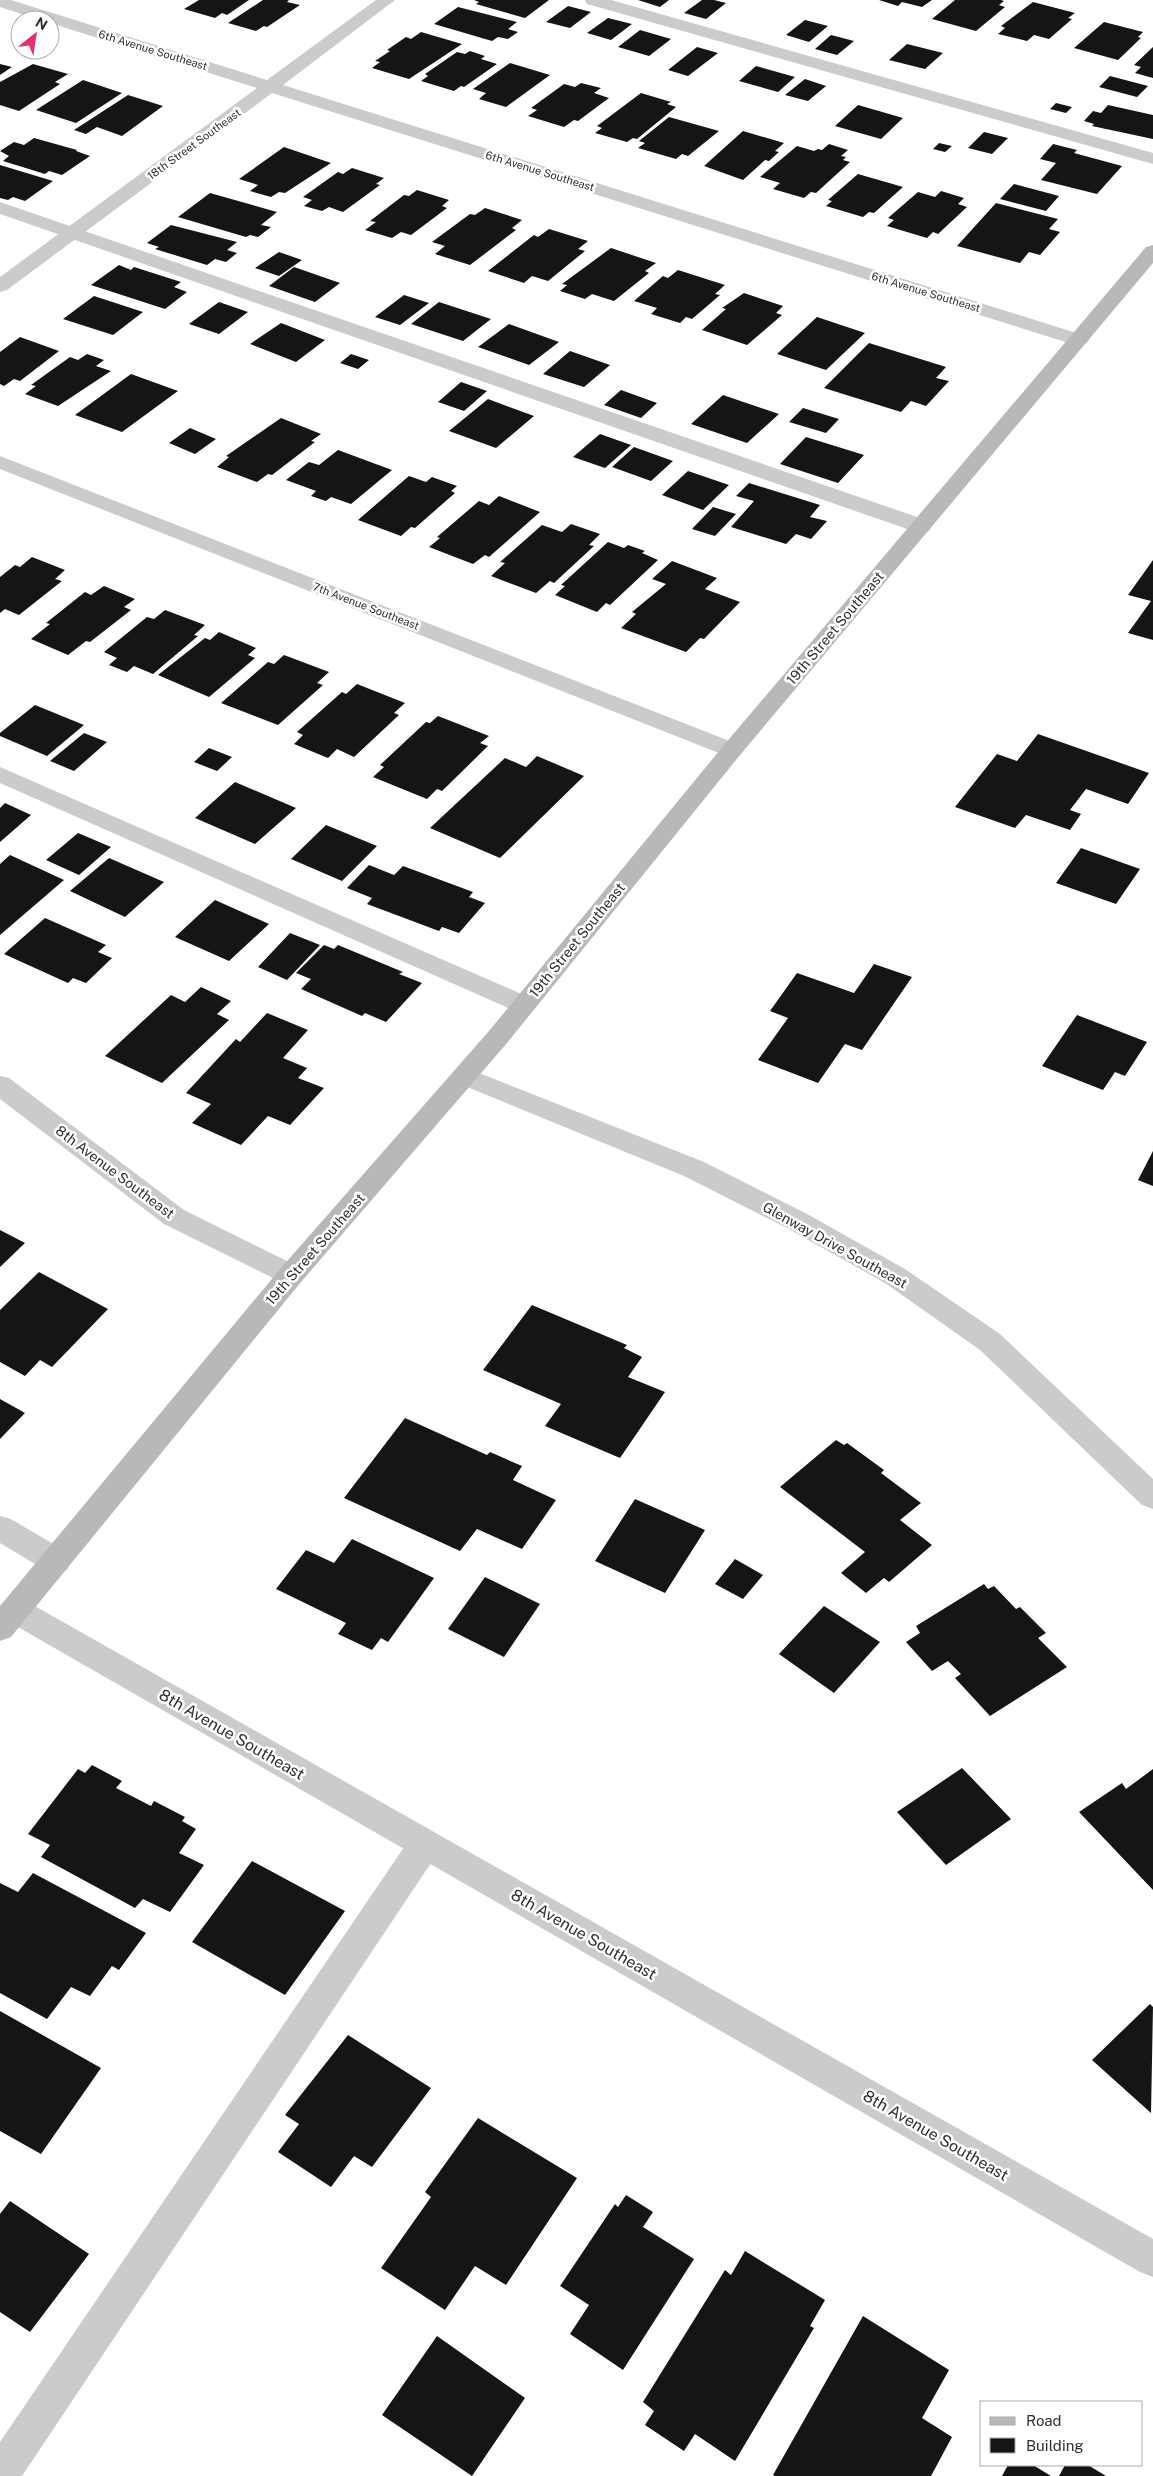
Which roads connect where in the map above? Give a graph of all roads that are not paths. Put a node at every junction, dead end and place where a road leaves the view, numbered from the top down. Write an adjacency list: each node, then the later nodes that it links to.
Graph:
1 (387, 0): 4 (street, 18th Street Southeast)
2 (593, 0): 5 (street)
3 (0, 2): 4 (street, 6th Avenue Southeast)
4 (271, 87): 7 (street, 18th Street Southeast); 10 (street, 6th Avenue Southeast)
5 (1153, 159)
6 (0, 208): 7 (street)
7 (72, 233): 9 (street, 18th Street Southeast); 12 (street)
8 (1153, 252): 10 (main road, 19th Street Southeast)
9 (0, 286)
10 (1079, 340): 12 (main road, 19th Street Southeast)
11 (0, 462): 13 (street, 7th Avenue Southeast)
12 (921, 526): 13 (main road, 19th Street Southeast)
13 (732, 750): 15 (main road, 19th Street Southeast)
14 (0, 774): 15 (street)
15 (524, 1005): 16 (main road, 19th Street Southeast)
16 (464, 1076): 18 (main road, 19th Street Southeast); 19 (street, Glenway Drive Southeast)
17 (0, 1085): 18 (street, 8th Avenue Southeast)
18 (291, 1276): 21 (main road, 19th Street Southeast)
19 (1153, 1497)
20 (0, 1528): 21 (street)
21 (56, 1561): 22 (main road, 19th Street Southeast)
22 (7, 1619): 23 (street, 8th Avenue Southeast)
23 (425, 1844): 24 (street, 8th Avenue Southeast); 25 (street)
24 (1153, 2259)
25 (0, 2475)

